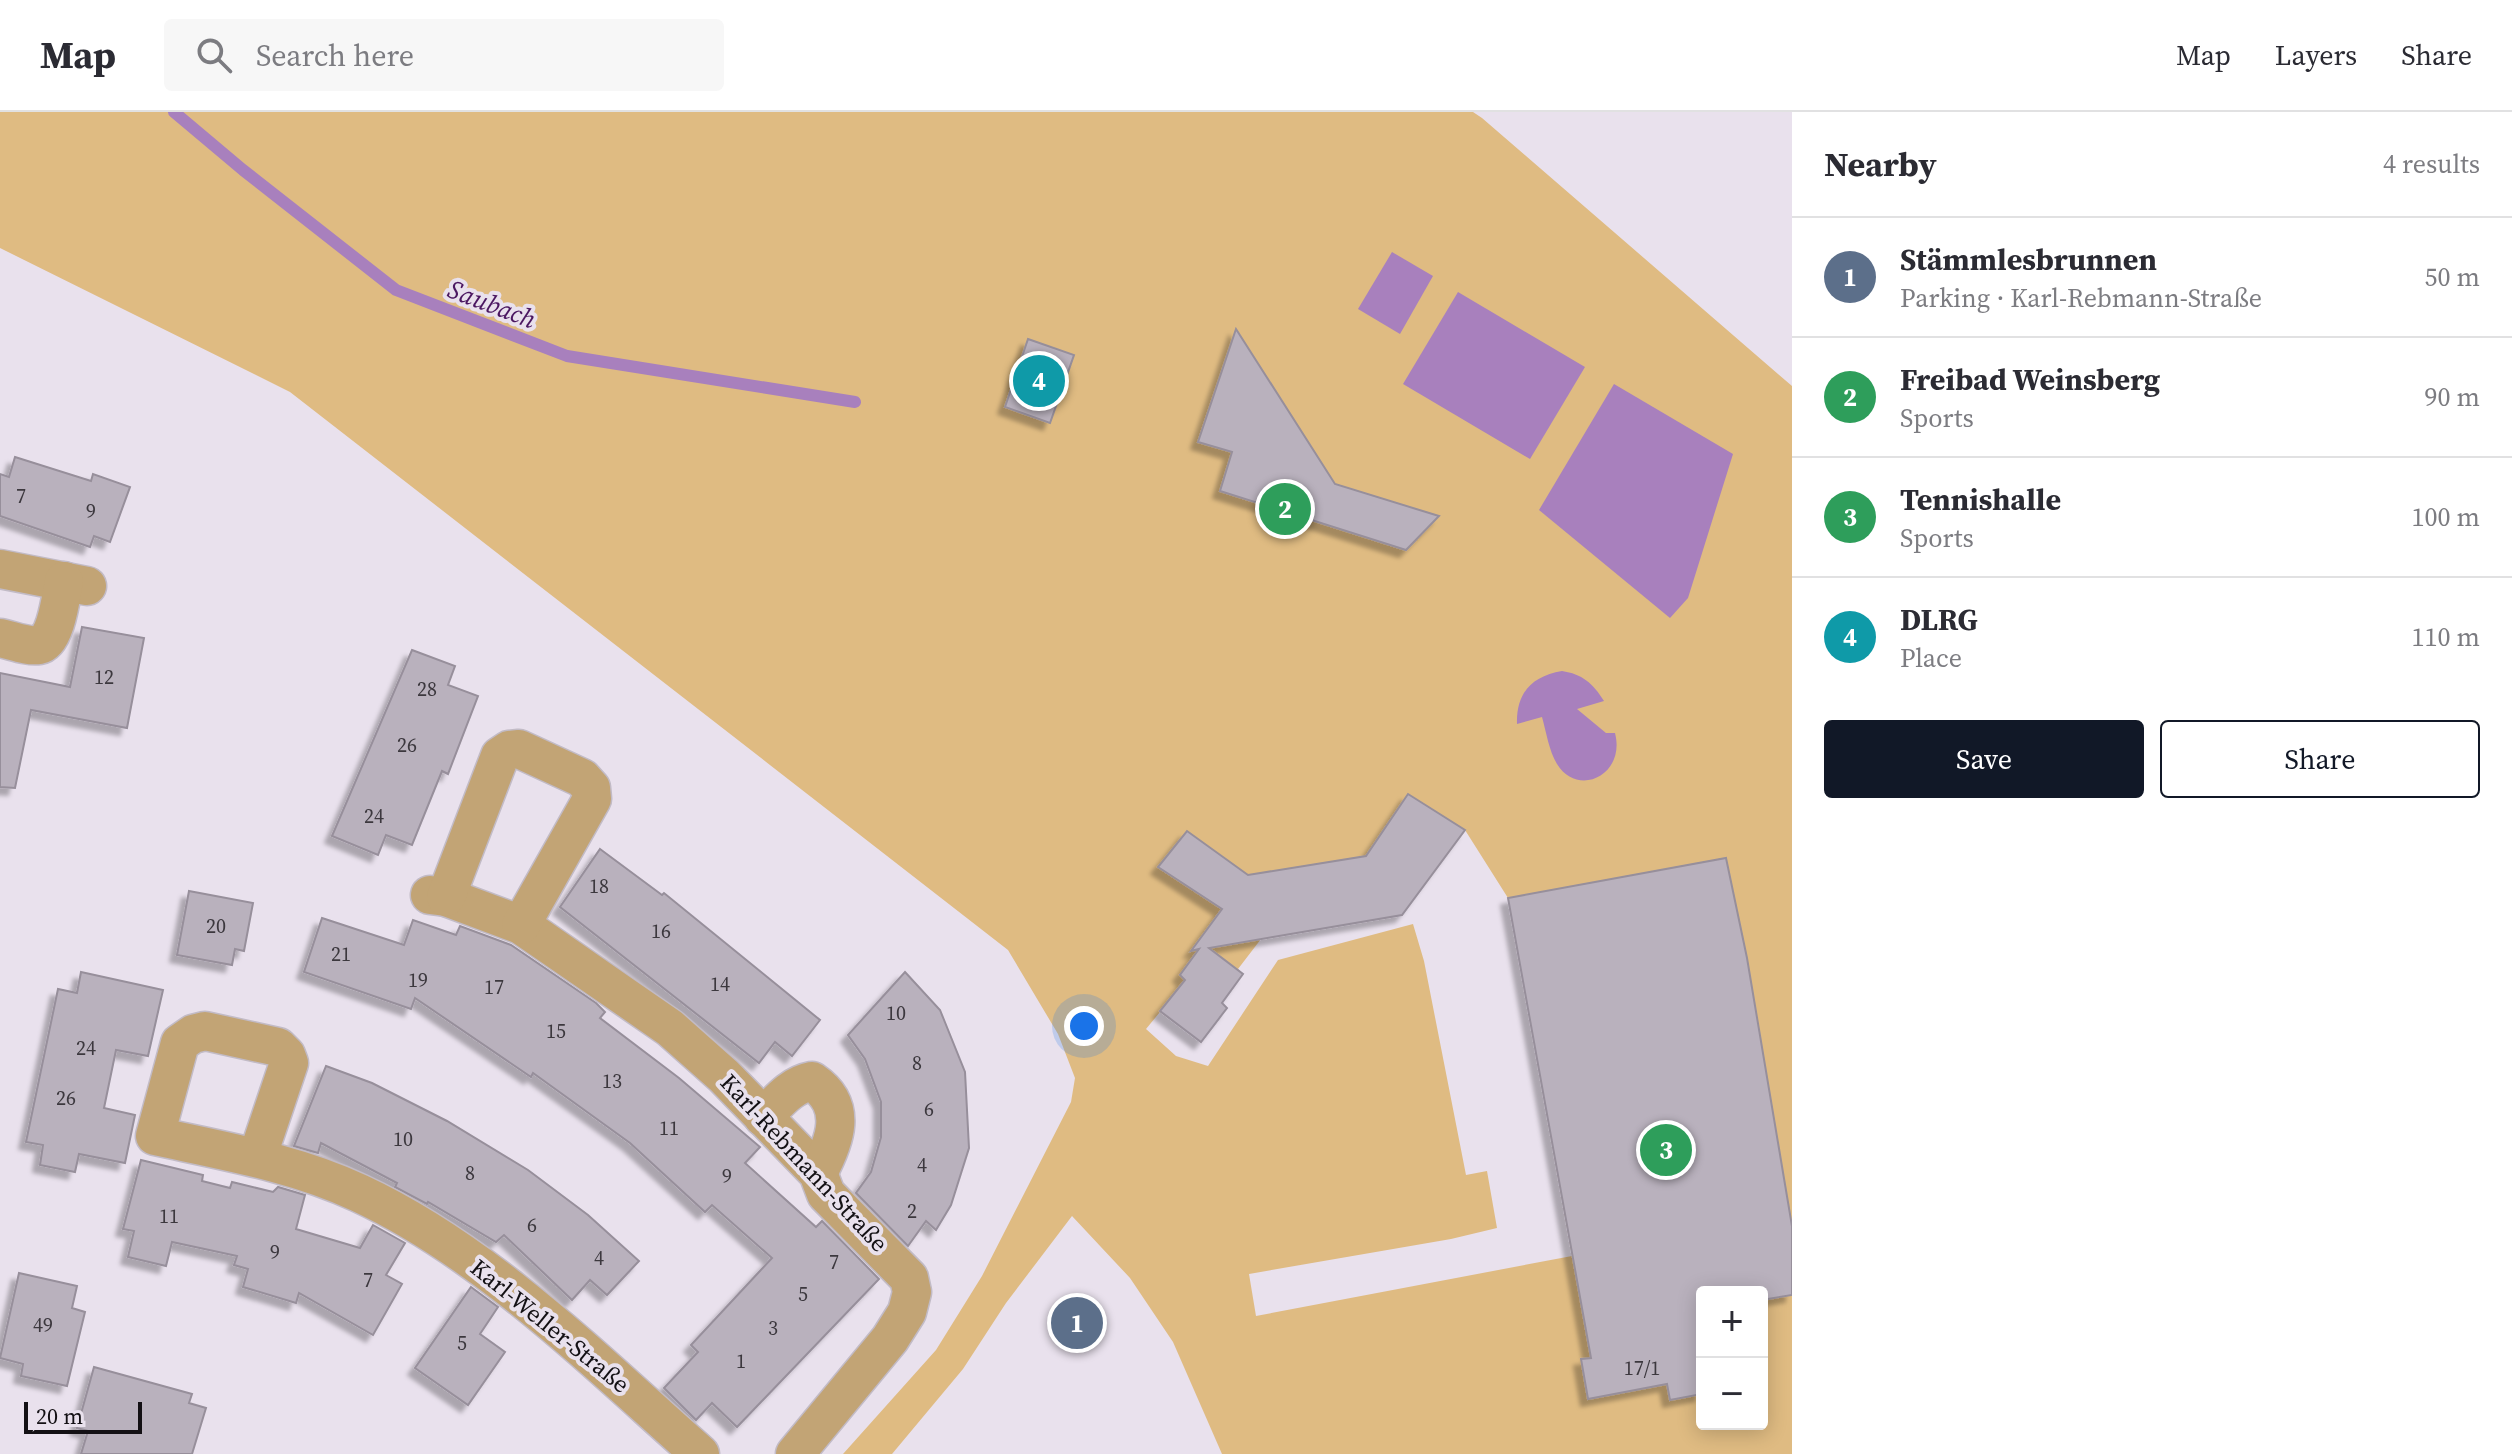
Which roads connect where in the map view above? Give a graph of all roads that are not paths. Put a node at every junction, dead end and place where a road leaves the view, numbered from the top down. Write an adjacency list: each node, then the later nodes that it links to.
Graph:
1 (0, 569): 2 (street)
2 (0, 638)
3 (521, 925): 3 (street, Karl-Rebmann-Straße); 4 (street, Karl-Rebmann-Straße)
4 (763, 1117): 6 (street, Karl-Rebmann-Straße); 6 (street)
5 (257, 1158): 5 (street, Karl-Weller-Straße); 7 (street, Karl-Weller-Straße)
6 (818, 1173): 8 (street, Karl-Rebmann-Straße)
7 (700, 1454)
8 (795, 1454)

